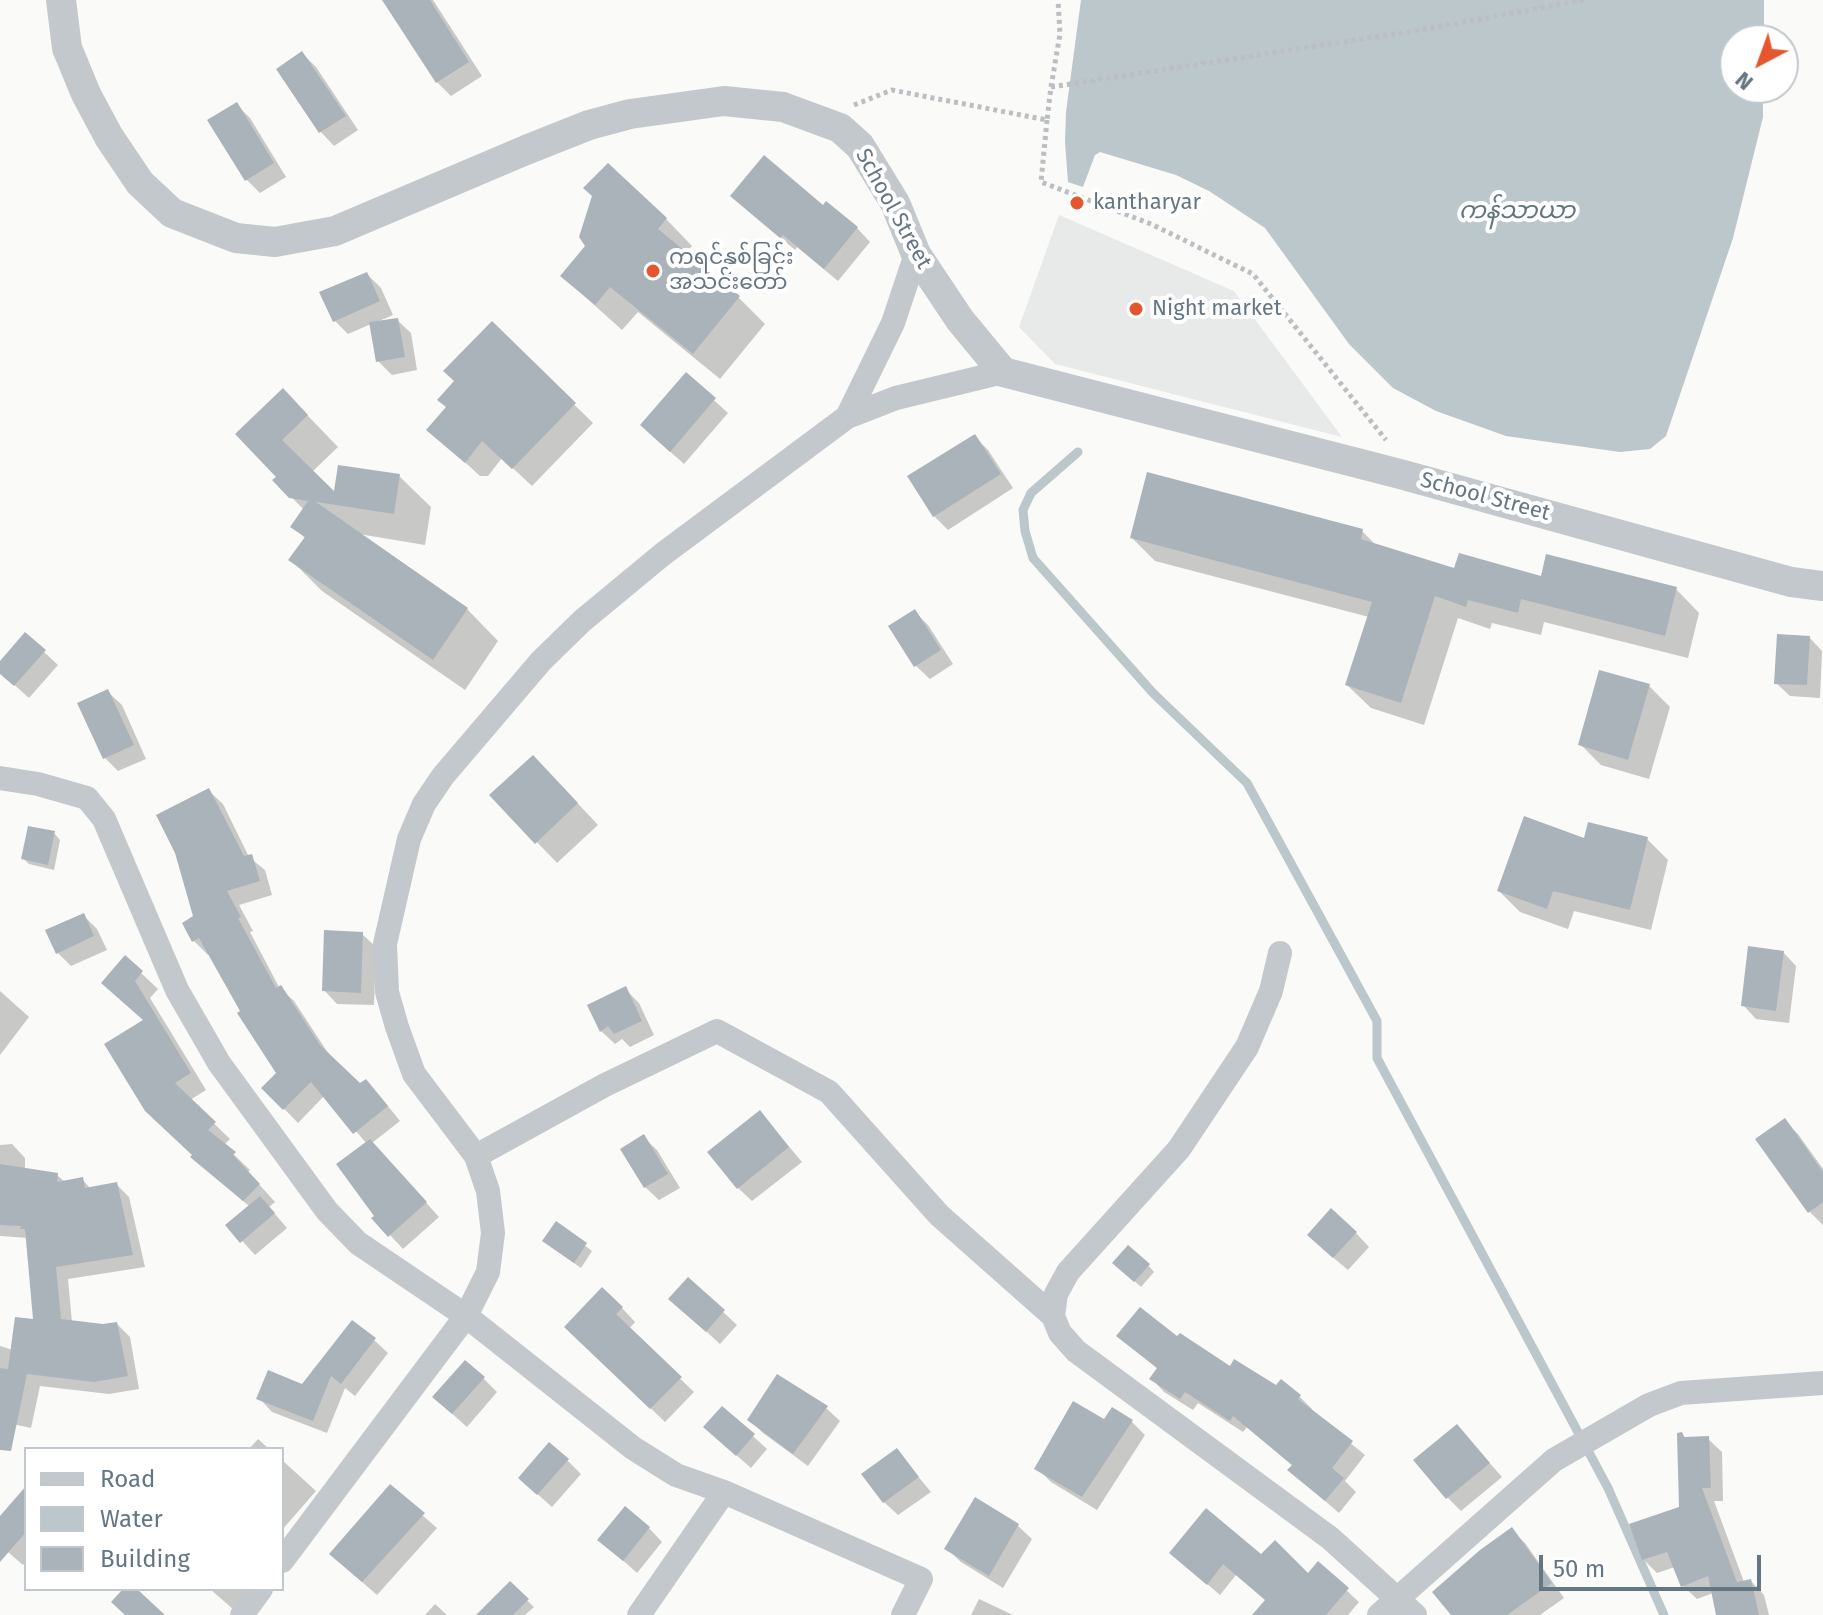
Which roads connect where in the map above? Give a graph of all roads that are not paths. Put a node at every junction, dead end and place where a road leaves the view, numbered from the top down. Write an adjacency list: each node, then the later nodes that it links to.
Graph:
1 (61, 0): 2 (street, School Street)
2 (916, 254): 3 (street, School Street); 4 (street)
3 (1003, 372): 4 (street); 5 (street, School Street)
4 (847, 417): 8 (street)
5 (1823, 586)
6 (0, 778): 9 (street)
7 (1280, 953): 10 (street)
8 (476, 1156): 9 (street); 10 (street)
9 (466, 1316): 12 (street); 13 (street)
10 (1053, 1316): 15 (street)
11 (1823, 1383): 15 (street)
12 (724, 1492): 17 (street); 18 (street)
13 (284, 1558)
14 (260, 1591): 16 (street)
15 (1397, 1598): 19 (street); 20 (street)
16 (242, 1615)
17 (639, 1615)
18 (903, 1615)
19 (1379, 1615)
20 (1415, 1615)

